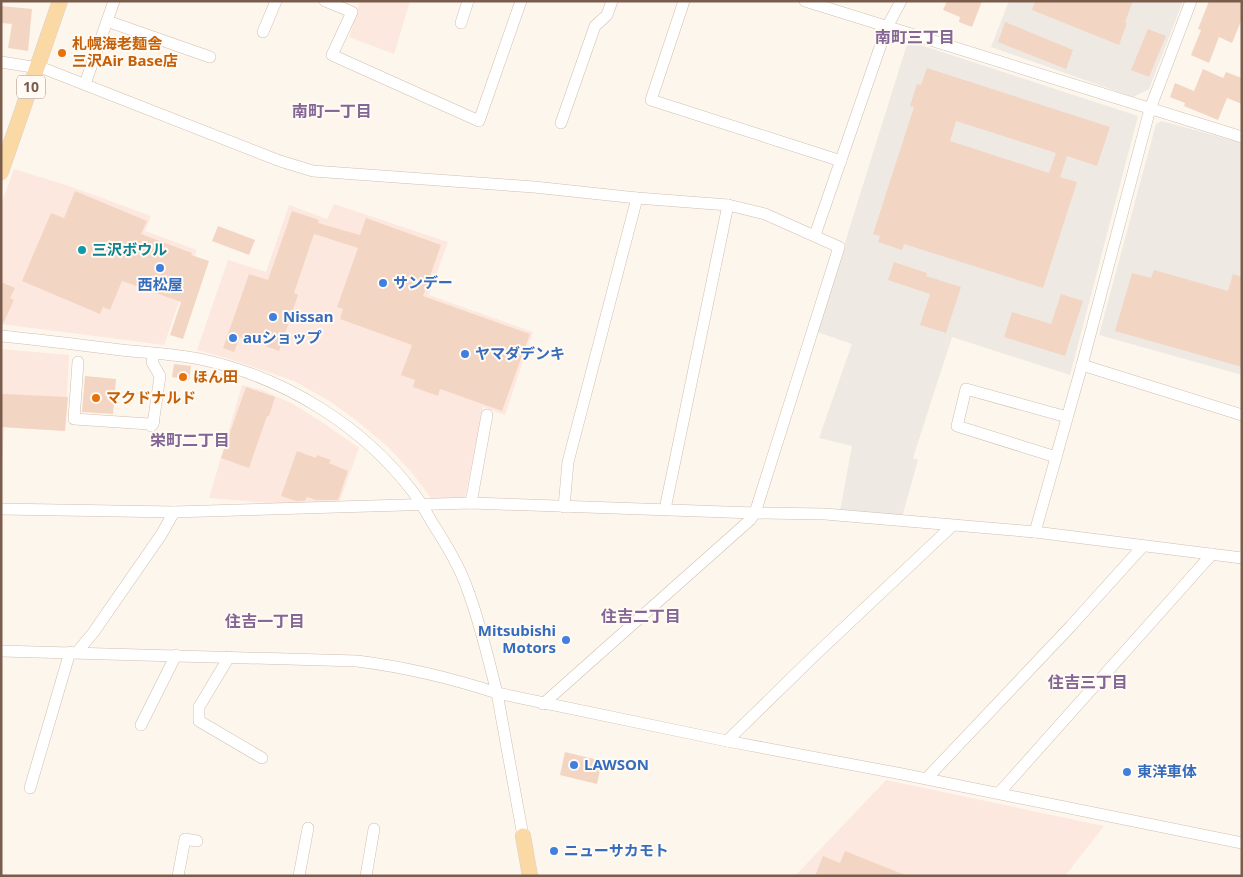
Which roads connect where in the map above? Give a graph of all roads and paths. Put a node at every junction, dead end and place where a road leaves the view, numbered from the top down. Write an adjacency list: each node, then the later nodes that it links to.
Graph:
1 (60, 1): 18 (main road, 10)
2 (114, 1): 12 (street)
3 (276, 1): 15 (street)
4 (325, 1): 6 (street)
5 (468, 1): 13 (street)
6 (521, 1)
7 (612, 1): 21 (street)
8 (684, 1): 23 (street)
9 (804, 1): 14 (street)
10 (901, 1): 14 (street)
11 (1191, 1): 20 (street)
12 (107, 21): 16 (street); 19 (street)
13 (461, 22)
14 (887, 27): 20 (street); 23 (street)
15 (263, 32)
16 (210, 57)
17 (1, 62): 18 (street)
18 (38, 67): 19 (street); 24 (main road, 10)
19 (84, 84): 25 (street)
20 (1150, 109): 22 (street); 31 (street)
21 (561, 123)
22 (1242, 137)
23 (841, 162): 27 (street)
24 (1, 172)
25 (637, 198): 26 (street); 38 (street)
26 (728, 205): 27 (street); 40 (street)
27 (815, 235): 42 (street)
28 (1, 336): 29 (street)
29 (154, 354): 30 (street); 37 (street)
30 (78, 362)
31 (1082, 364): 33 (street); 34 (street)
32 (487, 415): 36 (street)
33 (1242, 415)
34 (1067, 417): 35 (street); 35 (street)
35 (1056, 457): 44 (street)
36 (471, 503): 37 (street); 38 (street)
37 (421, 504): 41 (street); 52 (street)
38 (564, 506): 40 (street)
39 (1, 509): 41 (street)
40 (665, 509): 42 (street)
41 (174, 512): 49 (street)
42 (755, 513): 43 (street); 53 (street)
43 (952, 526): 44 (street); 55 (street)
44 (1034, 532): 45 (street)
45 (1143, 546): 46 (street); 57 (street)
46 (1212, 554): 47 (street); 59 (street)
47 (1242, 558)
48 (1, 651): 49 (street)
49 (73, 652): 50 (street); 58 (street)
50 (176, 655): 51 (street); 54 (street)
51 (229, 657): 52 (street); 56 (street)
52 (496, 693): 53 (street); 62 (street)
53 (544, 704): 55 (street)
54 (141, 725)
55 (727, 742): 57 (street)
56 (262, 758)
57 (927, 778): 59 (street)
58 (30, 788)
59 (999, 793): 64 (street)
60 (308, 828): 66 (street)
61 (374, 829): 67 (street)
62 (523, 836): 68 (main road)
63 (197, 841): 65 (street)
64 (1242, 843)
65 (178, 876)
66 (299, 876)
67 (366, 876)
68 (530, 876)

